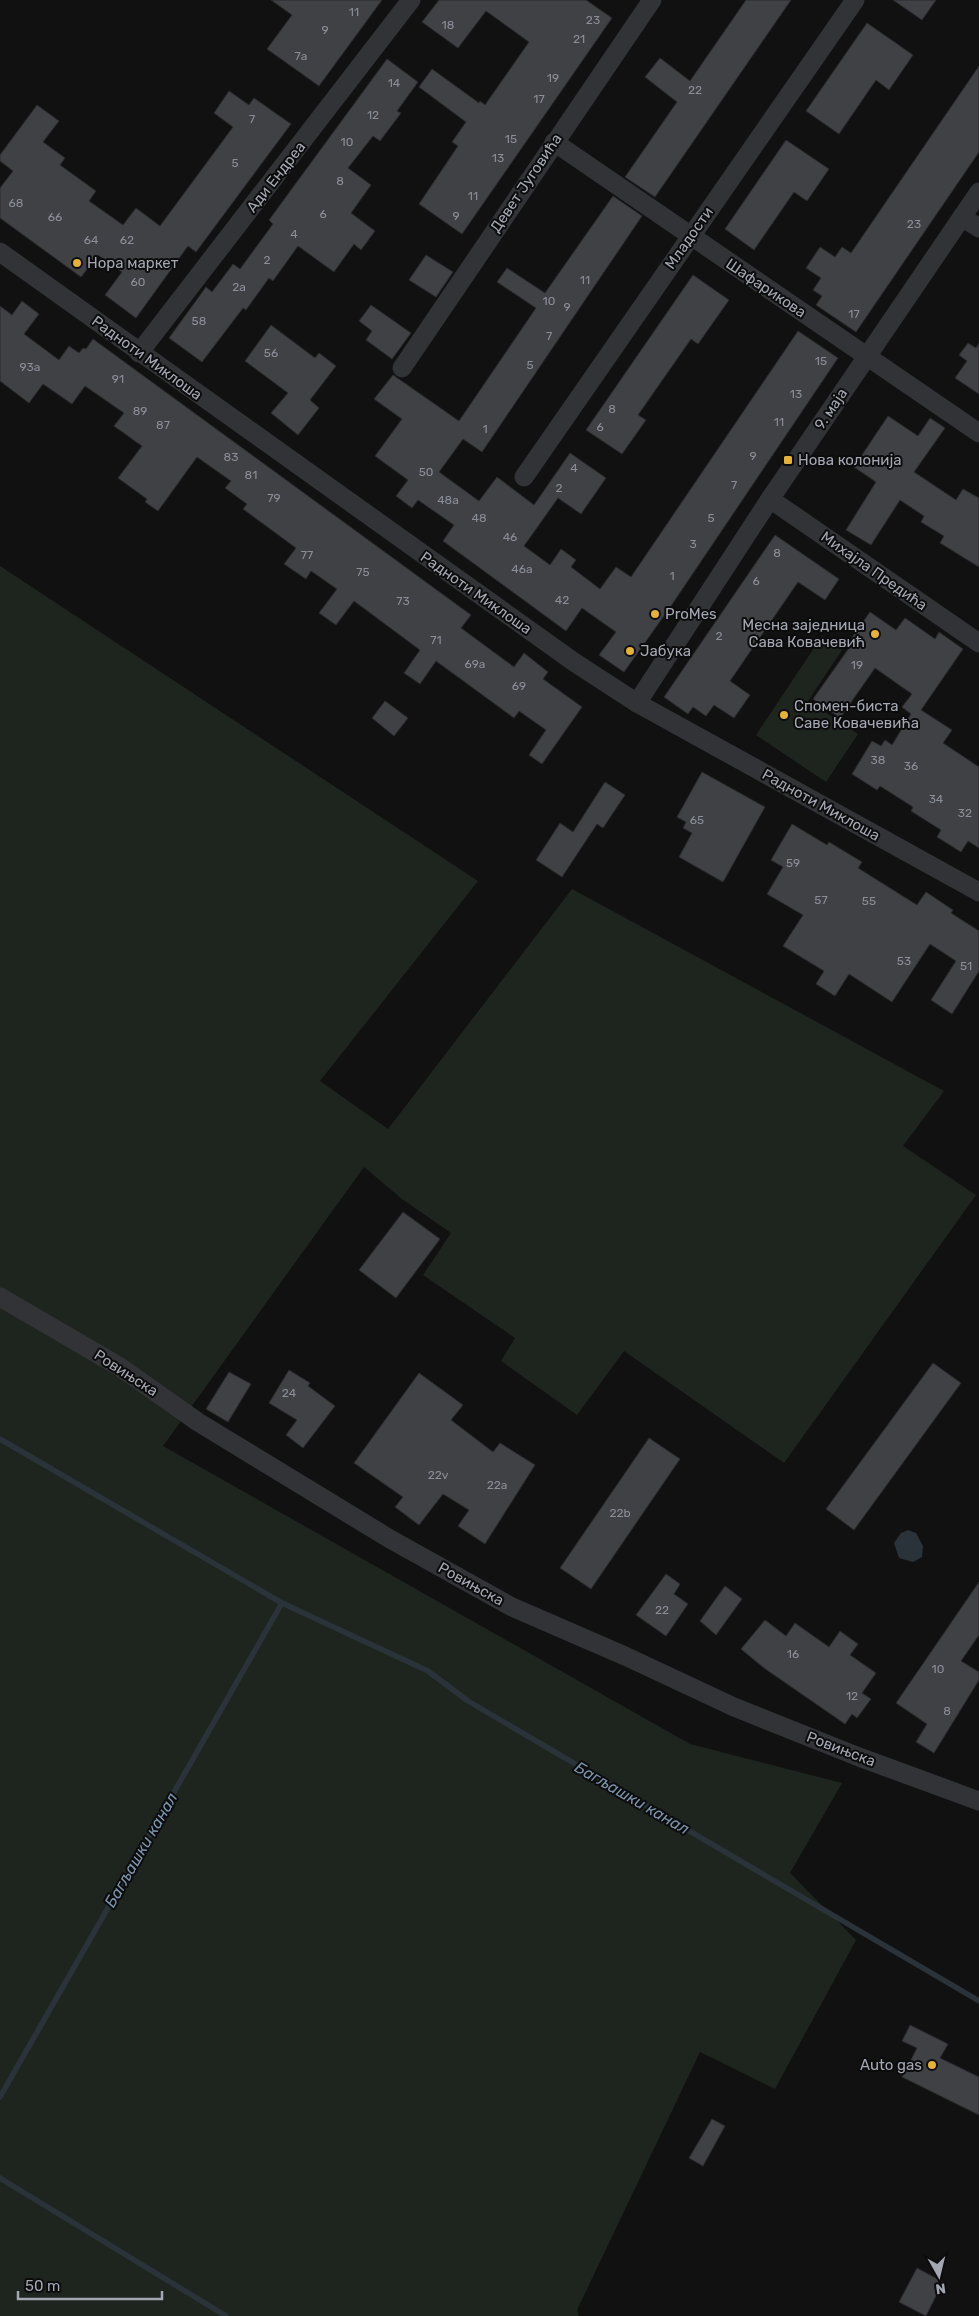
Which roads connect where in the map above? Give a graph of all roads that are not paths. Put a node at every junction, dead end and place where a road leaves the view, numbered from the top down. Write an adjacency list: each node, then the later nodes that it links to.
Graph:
1 (411, 0): 10 (street, Ади Ендреа)
2 (652, 0): 4 (street, Девет Југовића)
3 (854, 0): 8 (street, Младости)
4 (554, 142): 8 (street, Шафарикова); 12 (street, Девет Југовића)
5 (979, 192): 6 (street, 9. маја)
6 (962, 217): 7 (street); 11 (street, 9. маја)
7 (979, 228)
8 (691, 236): 11 (street, Шафарикова); 14 (street, Младости)
9 (0, 252): 10 (street, Радноти Миклоша)
10 (140, 353): 17 (street, Радноти Миклоша)
11 (867, 356): 13 (street, Шафарикова); 15 (street, 9. маја)
12 (402, 368)
13 (979, 433)
14 (524, 477)
15 (770, 499): 16 (street, Михајла Предића); 17 (street, 9. маја)
16 (979, 643)
17 (636, 703): 18 (street, Радноти Миклоша)
18 (979, 892)
19 (0, 1297): 20 (street, Ровињска)
20 (979, 1801)

